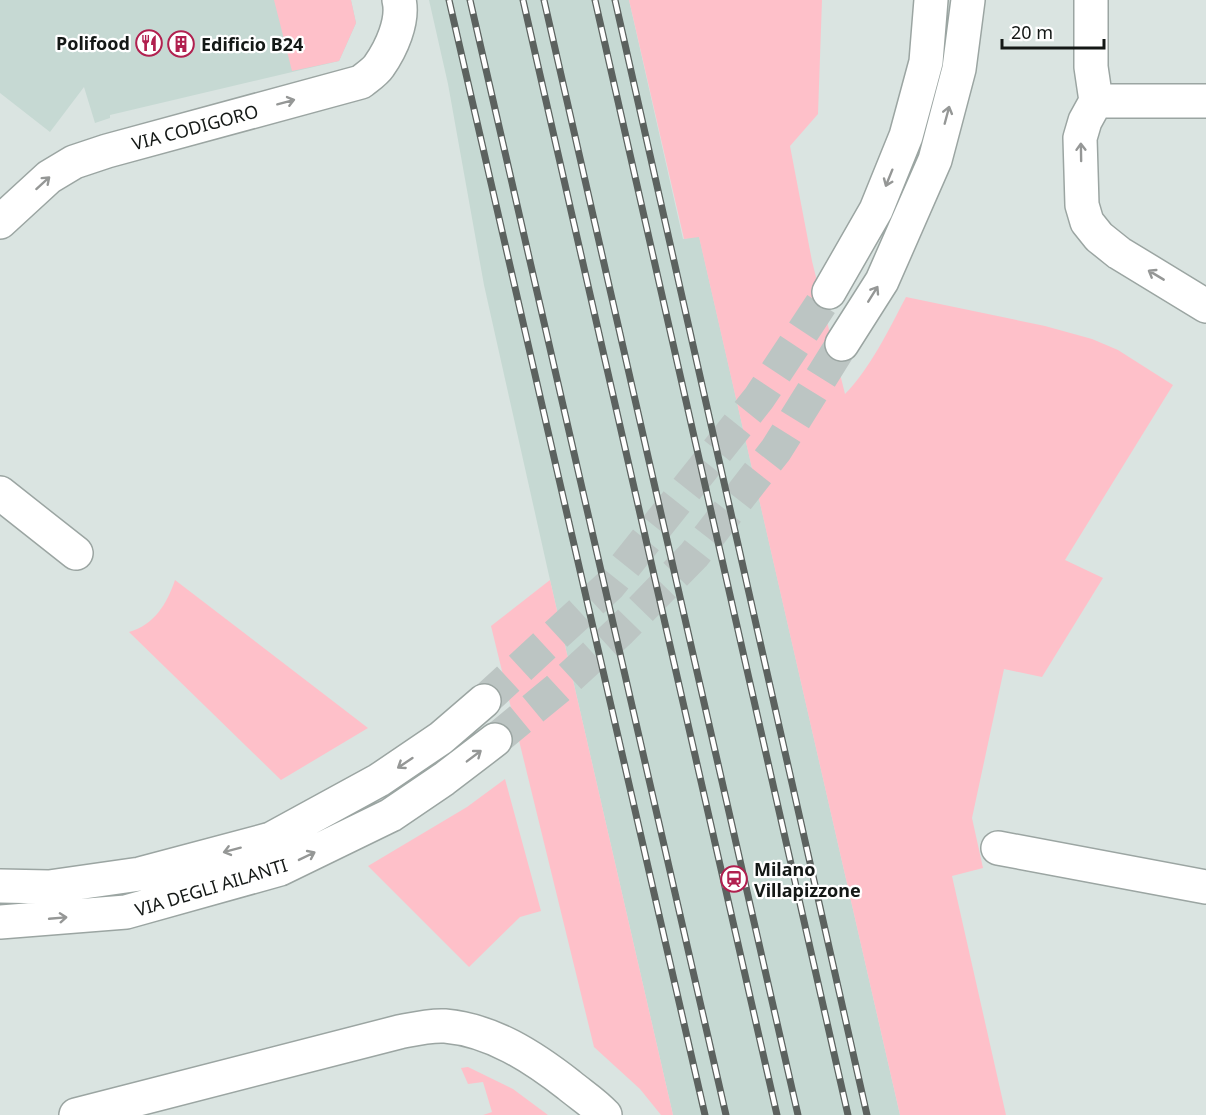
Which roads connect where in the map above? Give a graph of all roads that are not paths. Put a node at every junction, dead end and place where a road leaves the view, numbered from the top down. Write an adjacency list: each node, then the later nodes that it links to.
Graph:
1 (399, 0): 7 (street, VIA CODIGORO, one-way to 1)
2 (931, 0): 8 (street, one-way to 8)
3 (968, 0): 10 (street, one-way to 3)
4 (1091, 0): 6 (street)
5 (1206, 100): 6 (street)
6 (1096, 101): 9 (street, one-way to 6)
7 (0, 222)
8 (829, 292)
9 (1206, 306)
10 (842, 344)
11 (0, 493): 12 (street)
12 (76, 553)
13 (484, 701): 16 (street, VIA DEGLI AILANTI, one-way to 16)
14 (495, 740): 18 (street, VIA DEGLI AILANTI, one-way to 14)
15 (998, 848): 17 (street)
16 (0, 886)
17 (1206, 886)
18 (0, 922)
19 (76, 1115): 20 (street)
20 (605, 1115)

